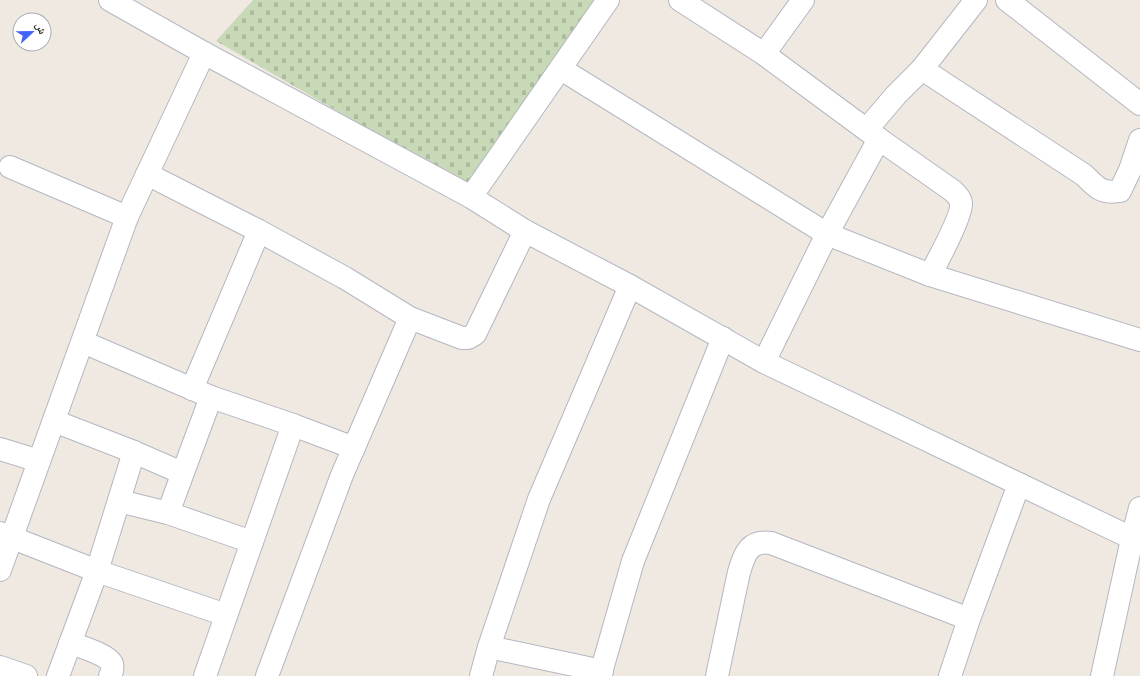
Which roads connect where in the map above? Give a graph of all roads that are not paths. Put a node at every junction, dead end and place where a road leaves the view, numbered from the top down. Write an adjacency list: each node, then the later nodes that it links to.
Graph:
1 (110, 0): 7 (street)
2 (608, 0): 10 (street)
3 (680, 0): 8 (street)
4 (803, 0): 8 (street)
5 (976, 0): 9 (street)
6 (1007, 0): 11 (street)
7 (204, 53): 15 (street); 16 (street)
8 (764, 54): 12 (street)
9 (922, 69): 12 (street); 13 (street)
10 (561, 70): 16 (street); 20 (street)
11 (1140, 104)
12 (873, 134): 20 (street); 21 (street)
13 (1140, 140)
14 (10, 167): 17 (street)
15 (147, 174): 17 (street); 18 (street)
16 (471, 198): 19 (street)
17 (126, 217): 26 (street)
18 (259, 231): 23 (street); 28 (street)
19 (525, 231): 22 (street); 23 (street)
20 (827, 234): 21 (street); 27 (street)
21 (930, 275): 25 (street)
22 (630, 286): 24 (street); 48 (street)
23 (410, 318): 31 (street)
24 (723, 338): 27 (street); 50 (street)
25 (1140, 340)
26 (83, 342): 28 (street); 29 (street)
27 (764, 362): 36 (street)
28 (201, 393): 30 (street); 35 (street)
29 (54, 421): 33 (street); 34 (street)
30 (293, 425): 31 (street); 42 (street)
31 (354, 448): 55 (street)
32 (0, 449): 34 (street)
33 (134, 452): 35 (street); 37 (street)
34 (39, 461): 40 (street)
35 (182, 473): 39 (street)
36 (1019, 484): 41 (street); 46 (street)
37 (119, 501): 39 (street); 44 (street)
38 (1140, 508): 41 (street)
39 (168, 513): 42 (street)
40 (6, 534): 43 (street); 44 (street)
41 (1136, 541): 59 (street)
42 (252, 542): 45 (street)
43 (0, 570)
44 (97, 571): 45 (street); 47 (street)
45 (226, 615): 54 (street)
46 (969, 619): 57 (street); 58 (street)
47 (70, 642): 52 (street); 53 (street)
48 (489, 647): 50 (street); 56 (street)
49 (0, 667): 51 (street)
50 (601, 674)
51 (26, 676)
52 (58, 676)
53 (110, 676)
54 (204, 676)
55 (267, 676)
56 (481, 676)
57 (717, 676)
58 (950, 676)
59 (1102, 676)

